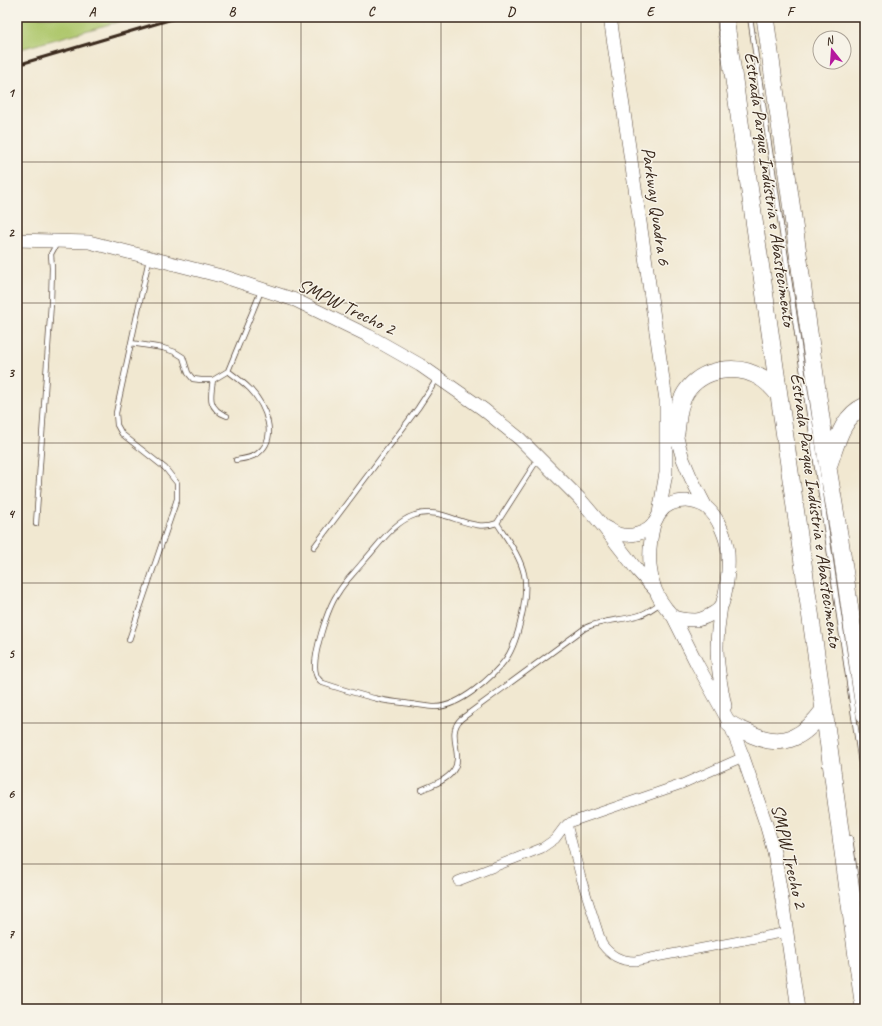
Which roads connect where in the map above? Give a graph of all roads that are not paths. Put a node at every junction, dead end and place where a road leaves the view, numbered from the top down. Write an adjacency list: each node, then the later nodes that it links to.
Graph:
1 (610, 17): 14 (street, Parkway Quadra 6)
2 (725, 17): 13 (highway, Estrada Parque Indústria e Abastecimento)
3 (750, 17): 36 (lane)
4 (765, 17): 20 (highway, Estrada Parque Indústria e Abastecimento)
5 (17, 240): 6 (street, SMPW Trecho 2)
6 (59, 240): 7 (street, SMPW Trecho 2); 24 (lane)
7 (150, 257): 8 (street, SMPW Trecho 2); 9 (lane)
8 (262, 289): 10 (lane); 11 (street, SMPW Trecho 2)
9 (131, 343): 12 (lane); 30 (lane)
10 (228, 371): 12 (lane); 19 (lane)
11 (438, 377): 18 (street, SMPW Trecho 2); 26 (lane)
12 (213, 380): 16 (lane)
13 (779, 395): 17 (highway); 31 (highway, Estrada Parque Indústria e Abastecimento)
14 (666, 400): 17 (street, Parkway Quadra 6); 22 (street, Parkway Quadra 6)
15 (865, 406): 20 (highway)
16 (227, 416)
17 (676, 433): 21 (street, Parkway Quadra 6)
18 (539, 458): 23 (lane); 25 (street, SMPW Trecho 2)
19 (236, 460)
20 (828, 468): 32 (highway, Estrada Parque Indústria e Abastecimento)
21 (706, 507): 22 (street); 28 (street)
22 (656, 519): 25 (street); 27 (street)
23 (497, 523): 23 (lane)
24 (36, 524)
25 (602, 525): 27 (street, SMPW Trecho 2)
26 (314, 547)
27 (659, 597): 29 (street); 35 (lane)
28 (722, 606): 29 (street); 33 (street)
29 (673, 616): 33 (street)
30 (129, 640)
31 (824, 710): 33 (highway); 43 (highway, Estrada Parque Indústria e Abastecimento)
32 (865, 710)
33 (729, 720): 34 (street, SMPW Trecho 2)
34 (743, 756): 37 (street); 40 (street, SMPW Trecho 2)
35 (421, 790)
36 (865, 790)
37 (567, 824): 39 (street); 40 (street)
38 (849, 836): 41 (lane)
39 (458, 881)
40 (787, 932): 42 (street, SMPW Trecho 2)
41 (865, 946)
42 (798, 1009)
43 (864, 1009)

